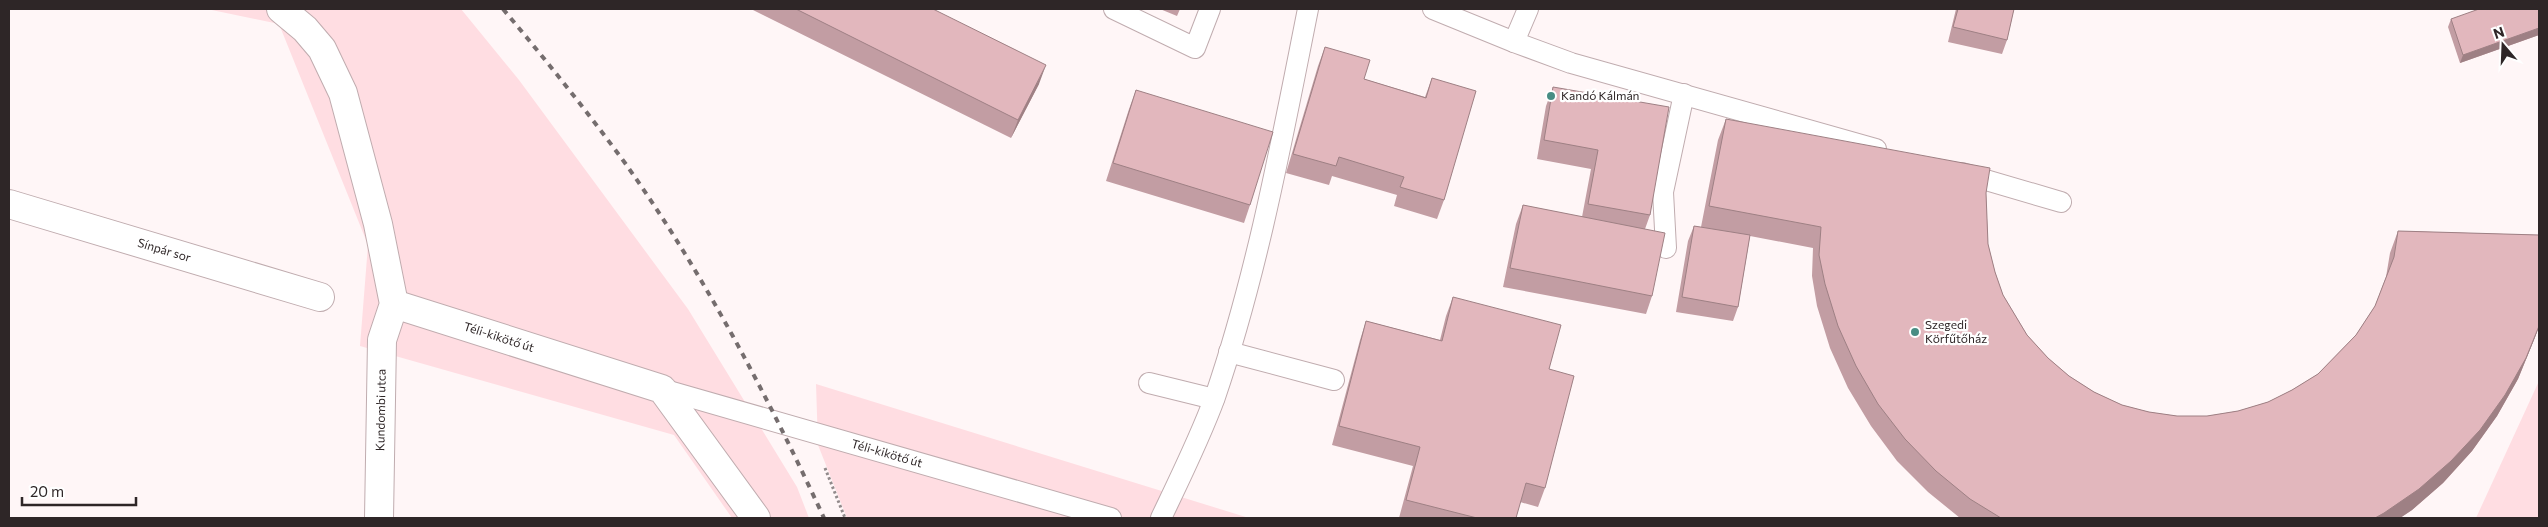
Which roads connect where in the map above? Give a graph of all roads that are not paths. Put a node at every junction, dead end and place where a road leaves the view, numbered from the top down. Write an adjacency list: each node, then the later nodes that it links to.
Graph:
1 (281, 9): 15 (street)
2 (1114, 9): 3 (lane)
3 (1210, 9)
4 (1308, 9): 16 (lane)
5 (1433, 9): 7 (lane)
6 (1528, 9): 7 (lane)
7 (1514, 42): 8 (lane)
8 (1684, 94): 9 (lane); 13 (lane)
9 (1891, 154)
10 (1948, 170): 11 (lane)
11 (2061, 202)
12 (9, 204): 14 (street, Sínpár sor)
13 (1666, 248)
14 (320, 297)
15 (394, 304): 19 (street, Téli-kikötő út); 21 (street, Kundombi utca)
16 (1229, 352): 17 (lane); 20 (lane)
17 (1334, 380)
18 (1149, 383): 20 (lane)
19 (662, 389): 22 (street); 23 (lane, Téli-kikötő út)
20 (1214, 399): 24 (lane)
21 (379, 518)
22 (756, 518)
23 (1111, 518)
24 (1161, 518)

